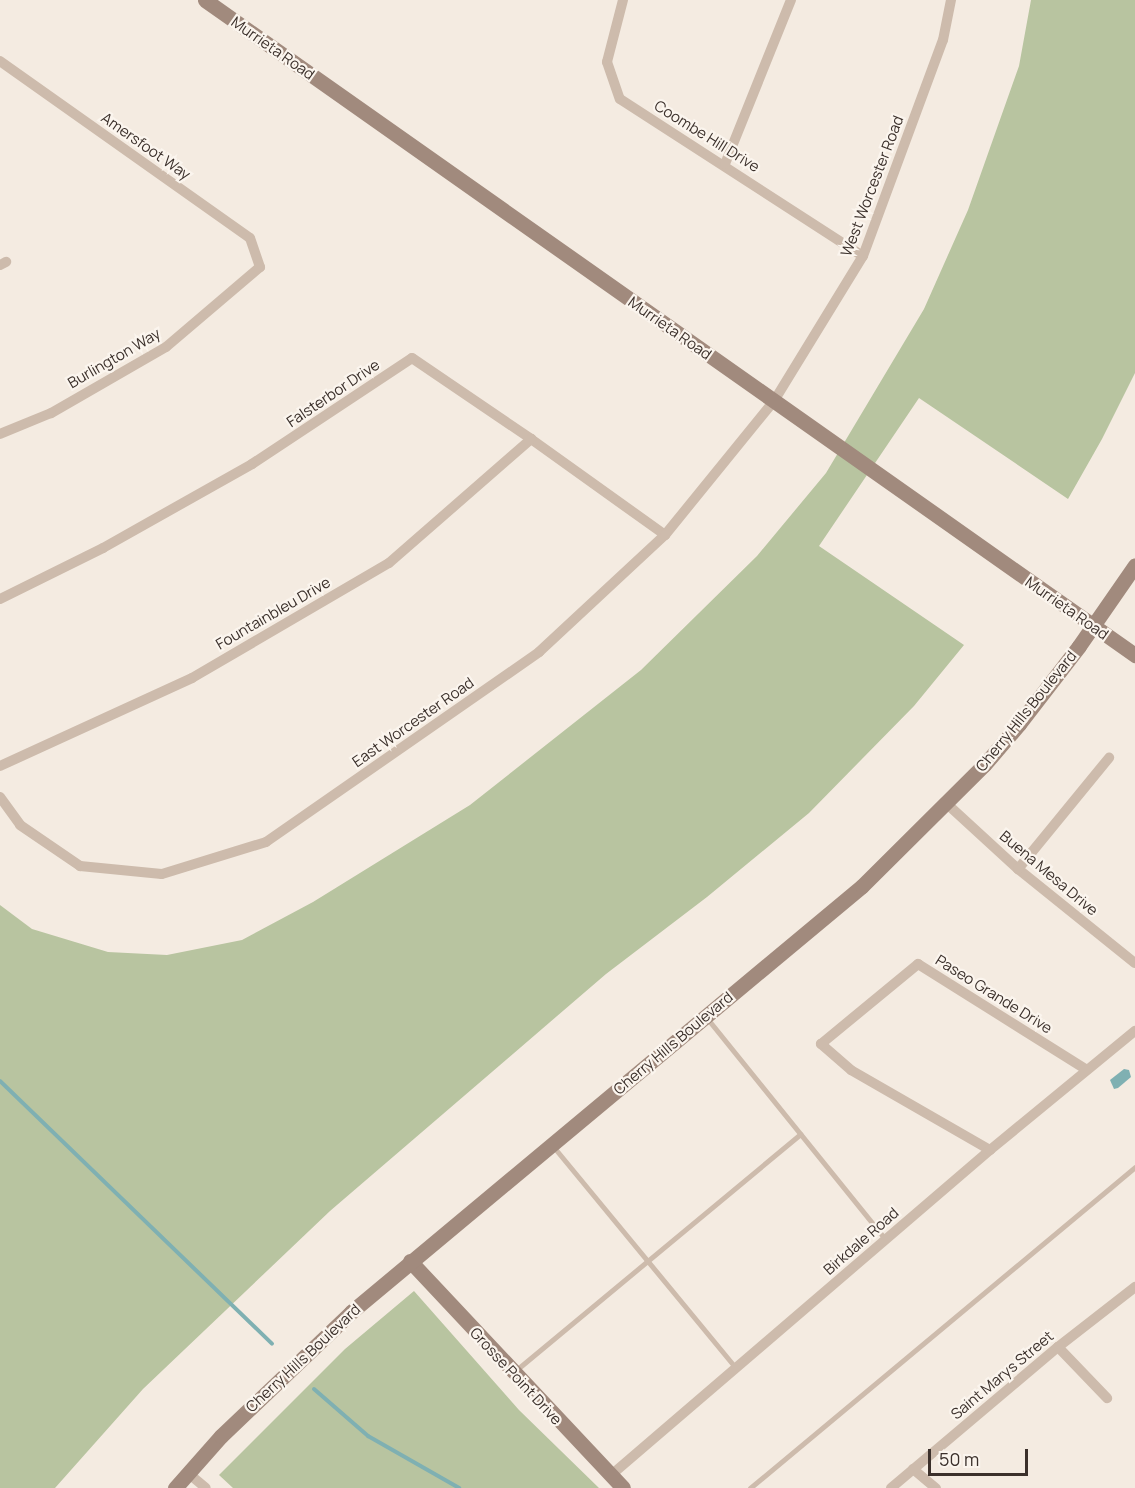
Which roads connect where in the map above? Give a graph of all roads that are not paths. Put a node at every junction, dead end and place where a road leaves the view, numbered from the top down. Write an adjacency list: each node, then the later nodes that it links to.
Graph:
1 (205, 0): 9 (street, Murrieta Road)
2 (623, 0): 6 (street, Coombe Hill Drive)
3 (791, 0): 6 (street)
4 (951, 0): 7 (street, West Worcester Road)
5 (0, 61): 8 (street, Amersfoot Way)
6 (725, 164): 7 (street, Coombe Hill Drive)
7 (863, 256): 9 (street, West Worcester Road)
8 (260, 267): 10 (street, Burlington Way)
9 (774, 401): 12 (street, East Worcester Road); 15 (street, Murrieta Road)
10 (0, 434)
11 (531, 439): 12 (street, Falsterbor Drive); 14 (street, Falsterbor Drive); 18 (street, Fountainbleu Drive)
12 (665, 535): 19 (street, East Worcester Road)
13 (1135, 565): 15 (street, Cherry Hills Boulevard)
14 (0, 599)
15 (1093, 626): 16 (street, Murrieta Road); 20 (street, Cherry Hills Boulevard)
16 (1135, 655)
17 (1109, 758): 21 (street)
18 (0, 766)
19 (0, 797)
20 (946, 803): 21 (street, Buena Mesa Drive); 23 (street, Cherry Hills Boulevard)
21 (1017, 869): 22 (street, Buena Mesa Drive)
22 (1135, 963)
23 (705, 1016): 26 (lane); 27 (street, Cherry Hills Boulevard)
24 (1135, 1031): 25 (street, Birkdale Road)
25 (1087, 1070): 28 (street, Birkdale Road); 28 (street, Paseo Grande Drive)
26 (800, 1134): 30 (lane); 31 (lane)
27 (551, 1144): 31 (lane); 32 (street, Cherry Hills Boulevard)
28 (990, 1150): 30 (street, Birkdale Road)
29 (1135, 1167): 44 (lane)
30 (886, 1240): 35 (street, Birkdale Road)
31 (647, 1260): 35 (lane); 36 (lane)
32 (410, 1261): 36 (street, Grosse Point Drive); 39 (street, Cherry Hills Boulevard)
33 (1135, 1287): 34 (street, Saint Marys Street)
34 (1058, 1347): 37 (street); 38 (street, Saint Marys Street)
35 (736, 1368): 40 (street, Birkdale Road)
36 (513, 1373): 40 (street, Grosse Point Drive)
37 (1107, 1398)
38 (913, 1469): 45 (street, Saint Marys Street); 46 (street)
39 (188, 1473): 41 (street, Cherry Hills Boulevard); 42 (street)
40 (610, 1476): 43 (street, Grosse Point Drive)
41 (175, 1488)
42 (206, 1488)
43 (624, 1488)
44 (750, 1488)
45 (891, 1488)
46 (936, 1488)

